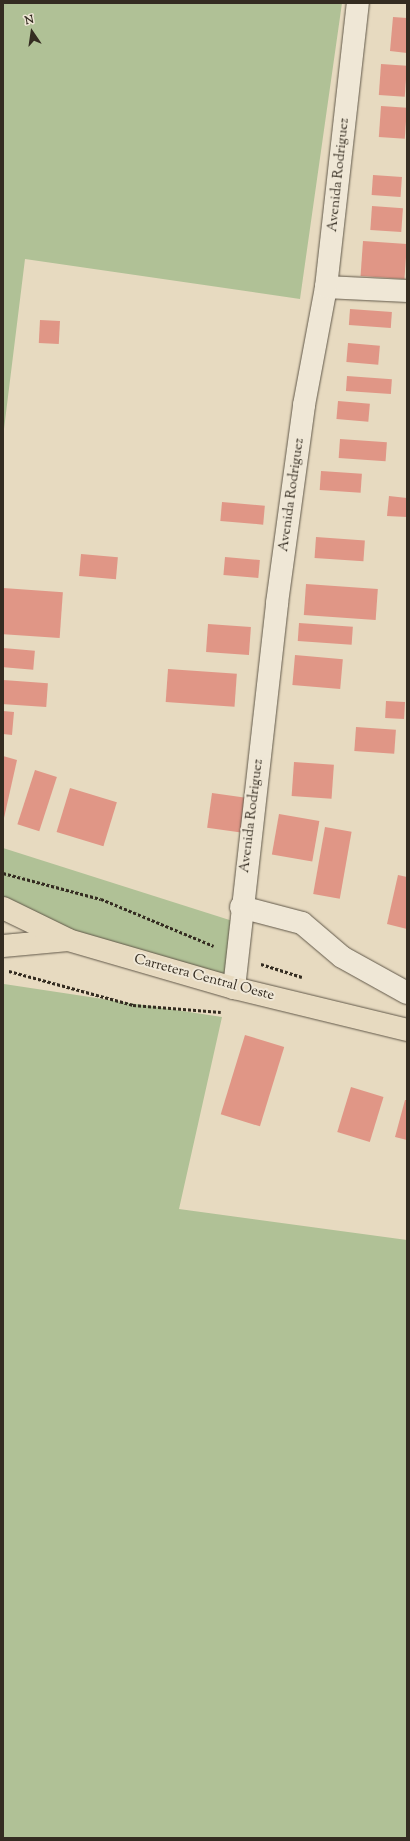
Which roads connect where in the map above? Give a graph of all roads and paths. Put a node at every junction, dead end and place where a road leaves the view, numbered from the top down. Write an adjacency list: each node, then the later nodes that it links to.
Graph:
1 (358, 3): 2 (street, Avenida Rodriguez)
2 (326, 287): 3 (street); 5 (street, Avenida Rodriguez)
3 (407, 291)
4 (3, 873): 10 (path)
5 (241, 907): 10 (street, Avenida Rodriguez); 13 (street)
6 (3, 908): 8 (main road)
7 (3, 920): 8 (main road, Carretera Central Oeste)
8 (69, 940): 9 (main road); 12 (main road, Carretera Central Oeste)
9 (3, 946)
10 (236, 956): 12 (street, Avenida Rodriguez)
11 (3, 970): 14 (path)
12 (234, 988): 15 (main road, Carretera Central Oeste)
13 (407, 993)
14 (230, 1013)
15 (407, 1030)

